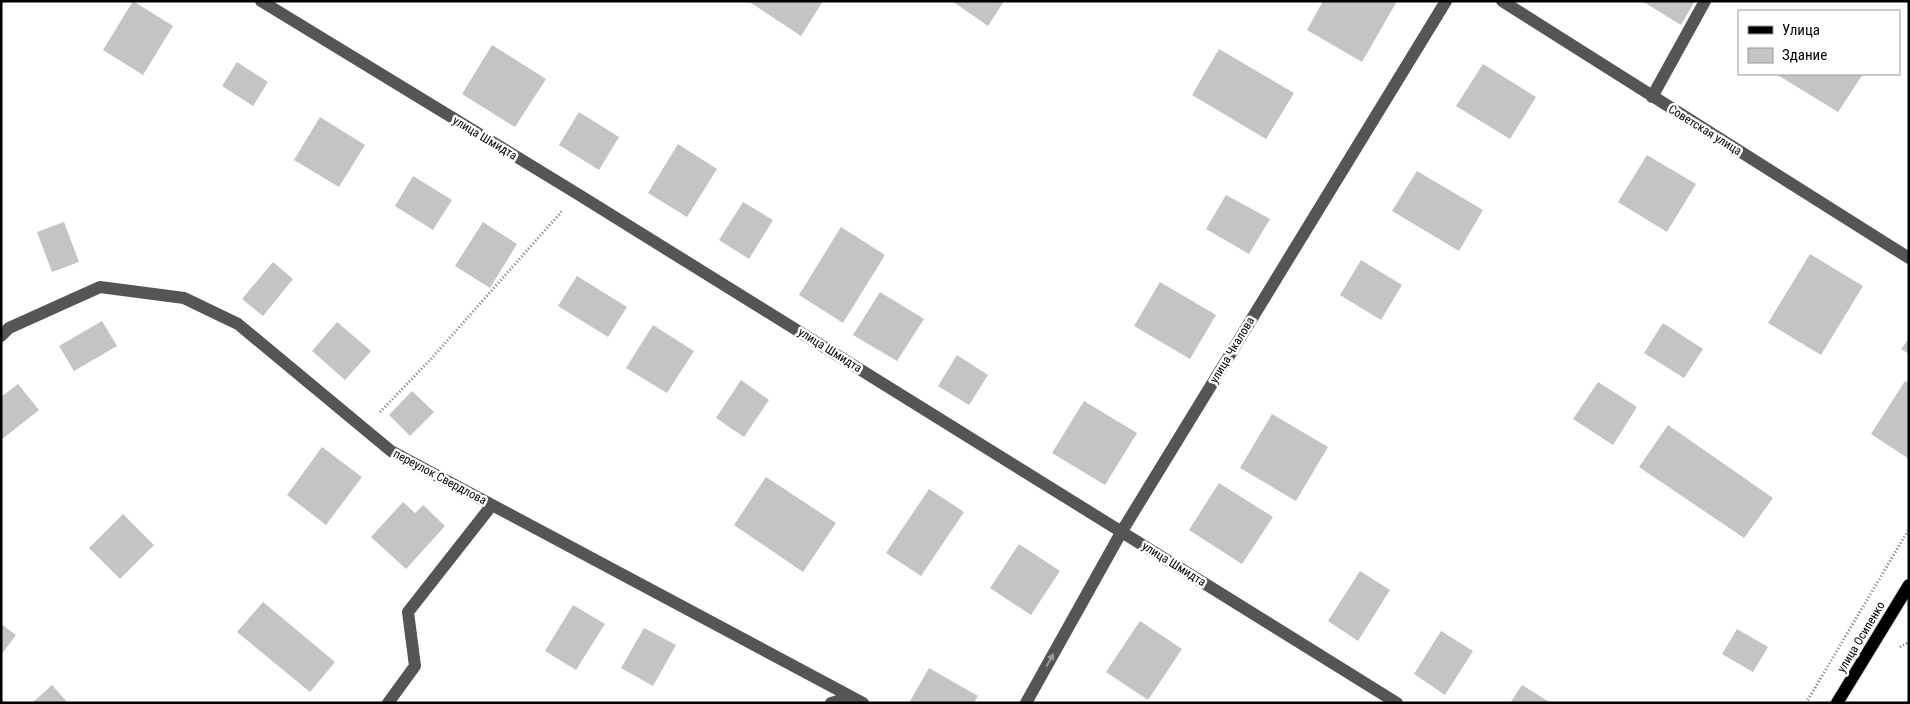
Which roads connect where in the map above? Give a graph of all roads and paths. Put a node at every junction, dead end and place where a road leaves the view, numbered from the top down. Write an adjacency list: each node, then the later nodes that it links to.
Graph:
1 (261, 1): 6 (street, улица Шмидта)
2 (1446, 1): 12 (street, улица Чкалова)
3 (1502, 1): 5 (street, Советская улица)
4 (1705, 1): 5 (street)
5 (1652, 96): 7 (street, Советская улица)
6 (576, 194): 9 (path); 12 (street, улица Шмидта)
7 (1909, 258)
8 (1, 336): 9 (street, переулок Свердлова)
9 (363, 428): 10 (street, переулок Свердлова)
10 (492, 505): 14 (street, переулок Свердлова); 15 (street)
11 (1909, 529): 19 (path)
12 (1122, 531): 17 (street, улица Чкалова, one-way to 12); 18 (street, улица Шмидта)
13 (1909, 585): 20 (main road, улица Осипенко)
14 (858, 700): 16 (street)
15 (388, 703)
16 (831, 703)
17 (1026, 703)
18 (1398, 703)
19 (1806, 703)
20 (1837, 703)

